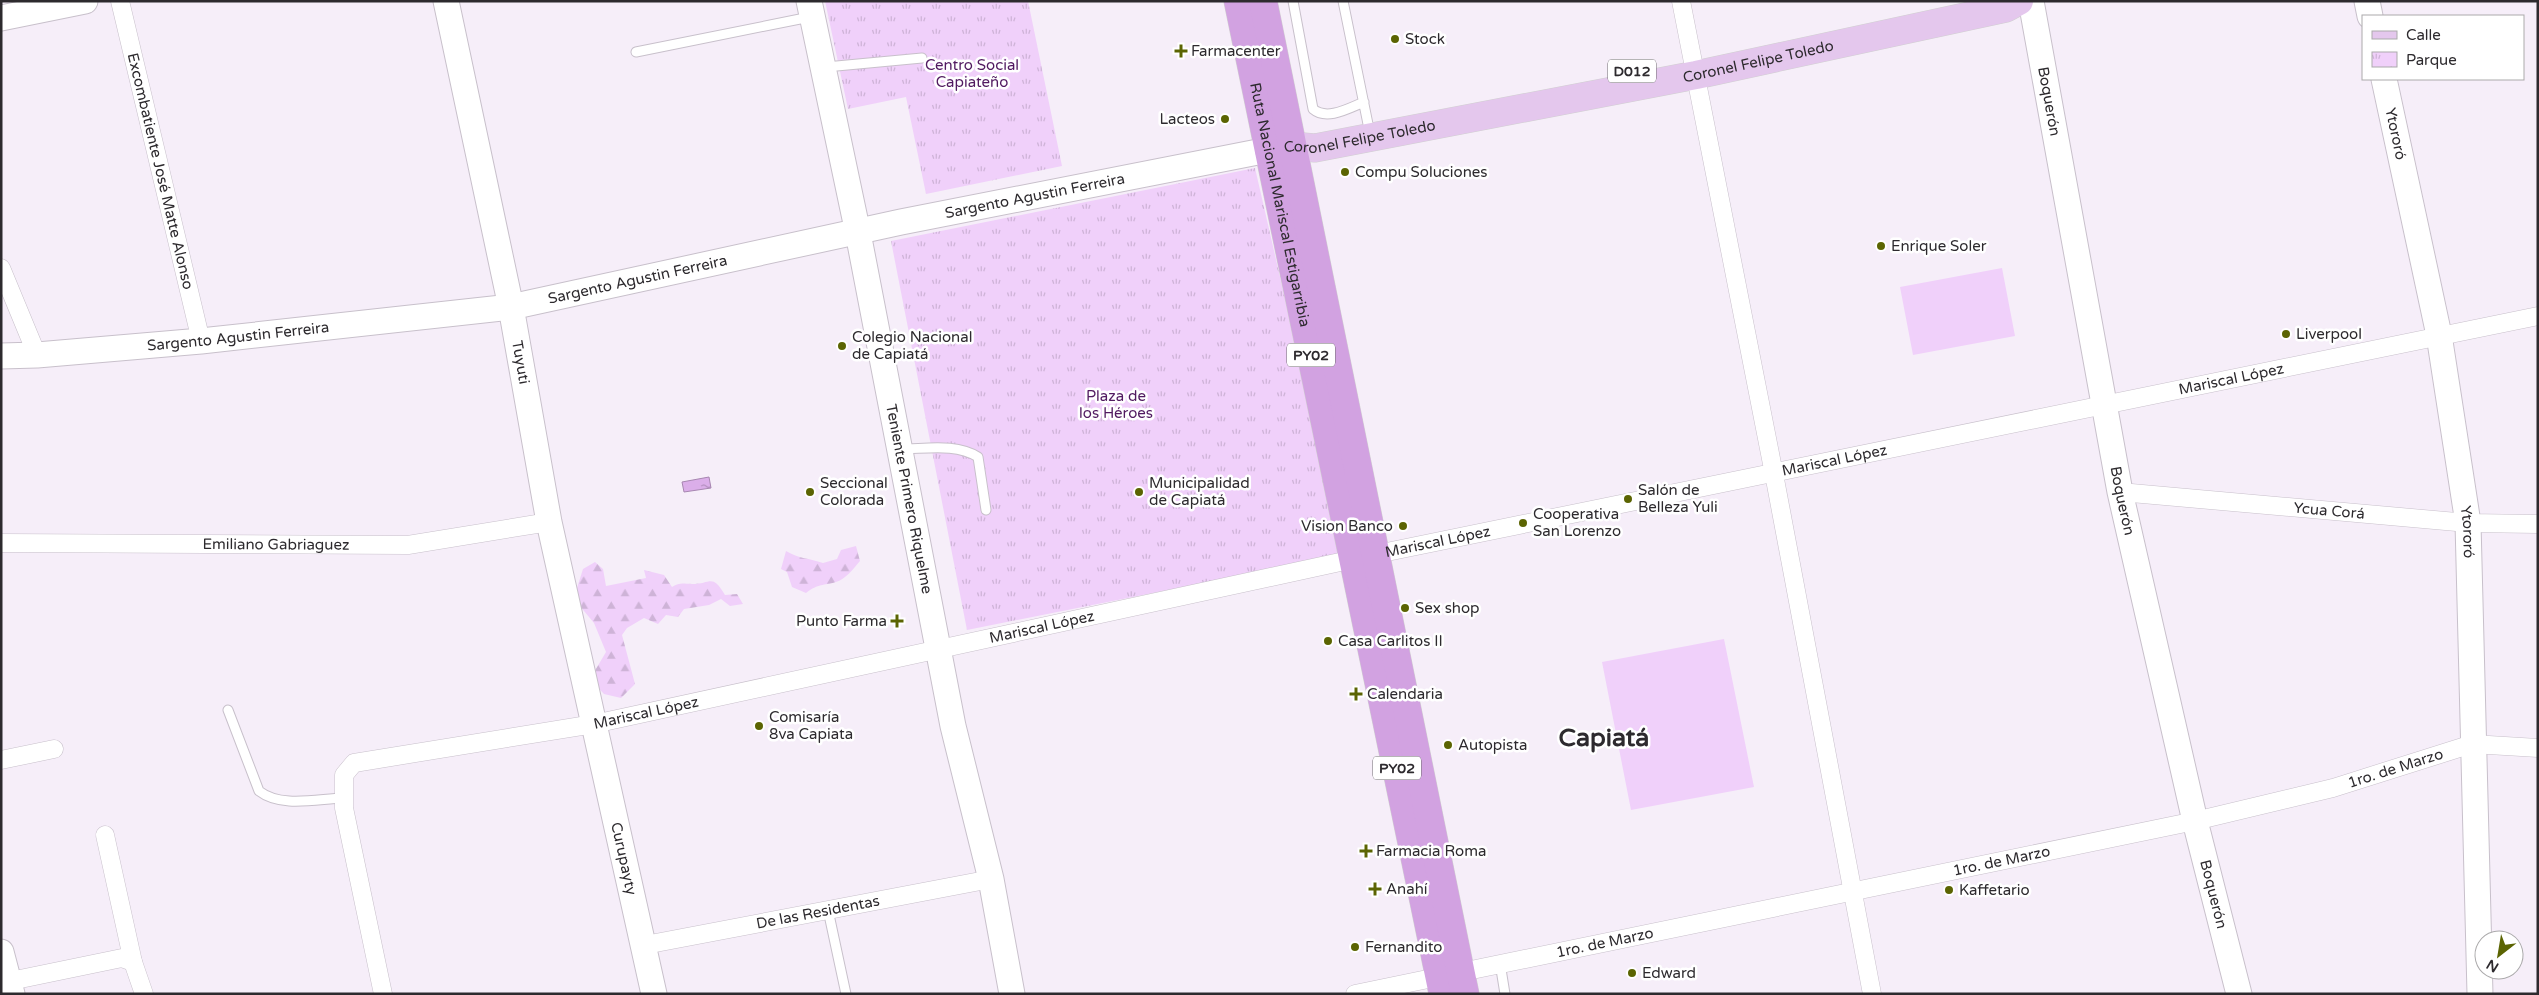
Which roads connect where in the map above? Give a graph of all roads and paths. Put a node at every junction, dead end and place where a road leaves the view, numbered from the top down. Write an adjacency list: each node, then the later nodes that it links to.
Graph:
1 (85, 1): 15 (street)
2 (120, 1): 28 (street, Excombatiente José Matte Alonso)
3 (446, 1): 25 (street, Tuyuti)
4 (1238, 1): 22 (highway, Ruta Nacional Mariscal Estigarribia / PY02)
5 (1263, 1): 22 (highway, Ruta Nacional Mariscal Estigarribia / PY02)
6 (1292, 1): 21 (lane)
7 (1343, 1): 21 (lane)
8 (1681, 1): 19 (street)
9 (1973, 1): 19 (main road, Coronel Felipe Toledo / D012)
10 (2019, 1): 19 (main road, Coronel Felipe Toledo / D012)
11 (2030, 1): 31 (street, Boquerón)
12 (2367, 1): 14 (street)
13 (811, 9): 16 (lane); 18 (street, Teniente Primero Riquelme)
14 (2370, 15)
15 (1, 18)
16 (636, 52)
17 (922, 58): 18 (lane)
18 (823, 67): 23 (street, Teniente Primero Riquelme)
19 (1694, 67): 21 (main road, Coronel Felipe Toledo / D012); 22 (main road, Coronel Felipe Toledo / D012); 33 (street)
20 (2384, 80): 27 (street, Ytororó)
21 (1366, 113): 22 (main road, Coronel Felipe Toledo / D012)
22 (1280, 148): 23 (street, Sargento Agustin Ferreira / D012); 40 (highway, Ruta Nacional Mariscal Estigarribia / PY02)
23 (858, 233): 25 (street, Sargento Agustin Ferreira / D012); 32 (street, Teniente Primero Riquelme)
24 (1, 268): 30 (street)
25 (511, 307): 28 (street, Sargento Agustin Ferreira / D012); 36 (street, Tuyuti)
26 (2538, 316): 27 (street, Mariscal López)
27 (2439, 335): 31 (street, Mariscal López); 37 (street, Ytororó)
28 (201, 341): 30 (street, Sargento Agustin Ferreira / D012)
29 (1, 356): 30 (street, Sargento Agustin Ferreira / D012)
30 (37, 356)
31 (2102, 405): 33 (street, Mariscal López); 34 (street, Boquerón)
32 (900, 449): 35 (lane); 41 (street, Teniente Primero Riquelme)
33 (1774, 474): 40 (street, Mariscal López); 52 (street)
34 (2120, 492): 37 (street, Ycua Corá); 49 (street, Boquerón)
35 (986, 510)
36 (549, 522): 39 (street, Emiliano Gabriaguez); 43 (street, Tuyuti)
37 (2468, 523): 38 (street, Ycua Corá); 44 (street, Ytororó)
38 (2538, 524)
39 (1, 543)
40 (1366, 557): 41 (street, Mariscal López); 58 (highway, Ruta Nacional Mariscal Estigarribia / PY02)
41 (940, 650): 43 (street, Mariscal López); 51 (street, Teniente Primero Riquelme)
42 (228, 710): 48 (lane)
43 (594, 724): 48 (street, Mariscal López); 54 (street, Curupayty)
44 (2472, 744): 45 (street, 1ro. de Marzo); 49 (street, 1ro. de Marzo); 69 (street, Ytororó)
45 (2538, 748)
46 (54, 749): 47 (street)
47 (1, 760)
48 (343, 798): 61 (street)
49 (2195, 821): 52 (street, 1ro. de Marzo); 68 (street, Boquerón)
50 (105, 836): 56 (street)
51 (991, 879): 53 (street, De las Residentas); 64 (street, Teniente Primero Riquelme)
52 (1851, 890): 57 (street, 1ro. de Marzo); 67 (street)
53 (828, 910): 54 (street, De las Residentas); 63 (lane)
54 (645, 945): 62 (street, Curupayty)
55 (1, 952): 59 (street)
56 (133, 962): 59 (street); 60 (street)
57 (1500, 964): 58 (street, 1ro. de Marzo); 66 (lane)
58 (1452, 984): 65 (street, 1ro. de Marzo)
59 (7, 986)
60 (144, 994)
61 (383, 994)
62 (654, 994)
63 (846, 994)
64 (1012, 994)
65 (1355, 994)
66 (1506, 994)
67 (1872, 994)
68 (2240, 994)
69 (2480, 994)

